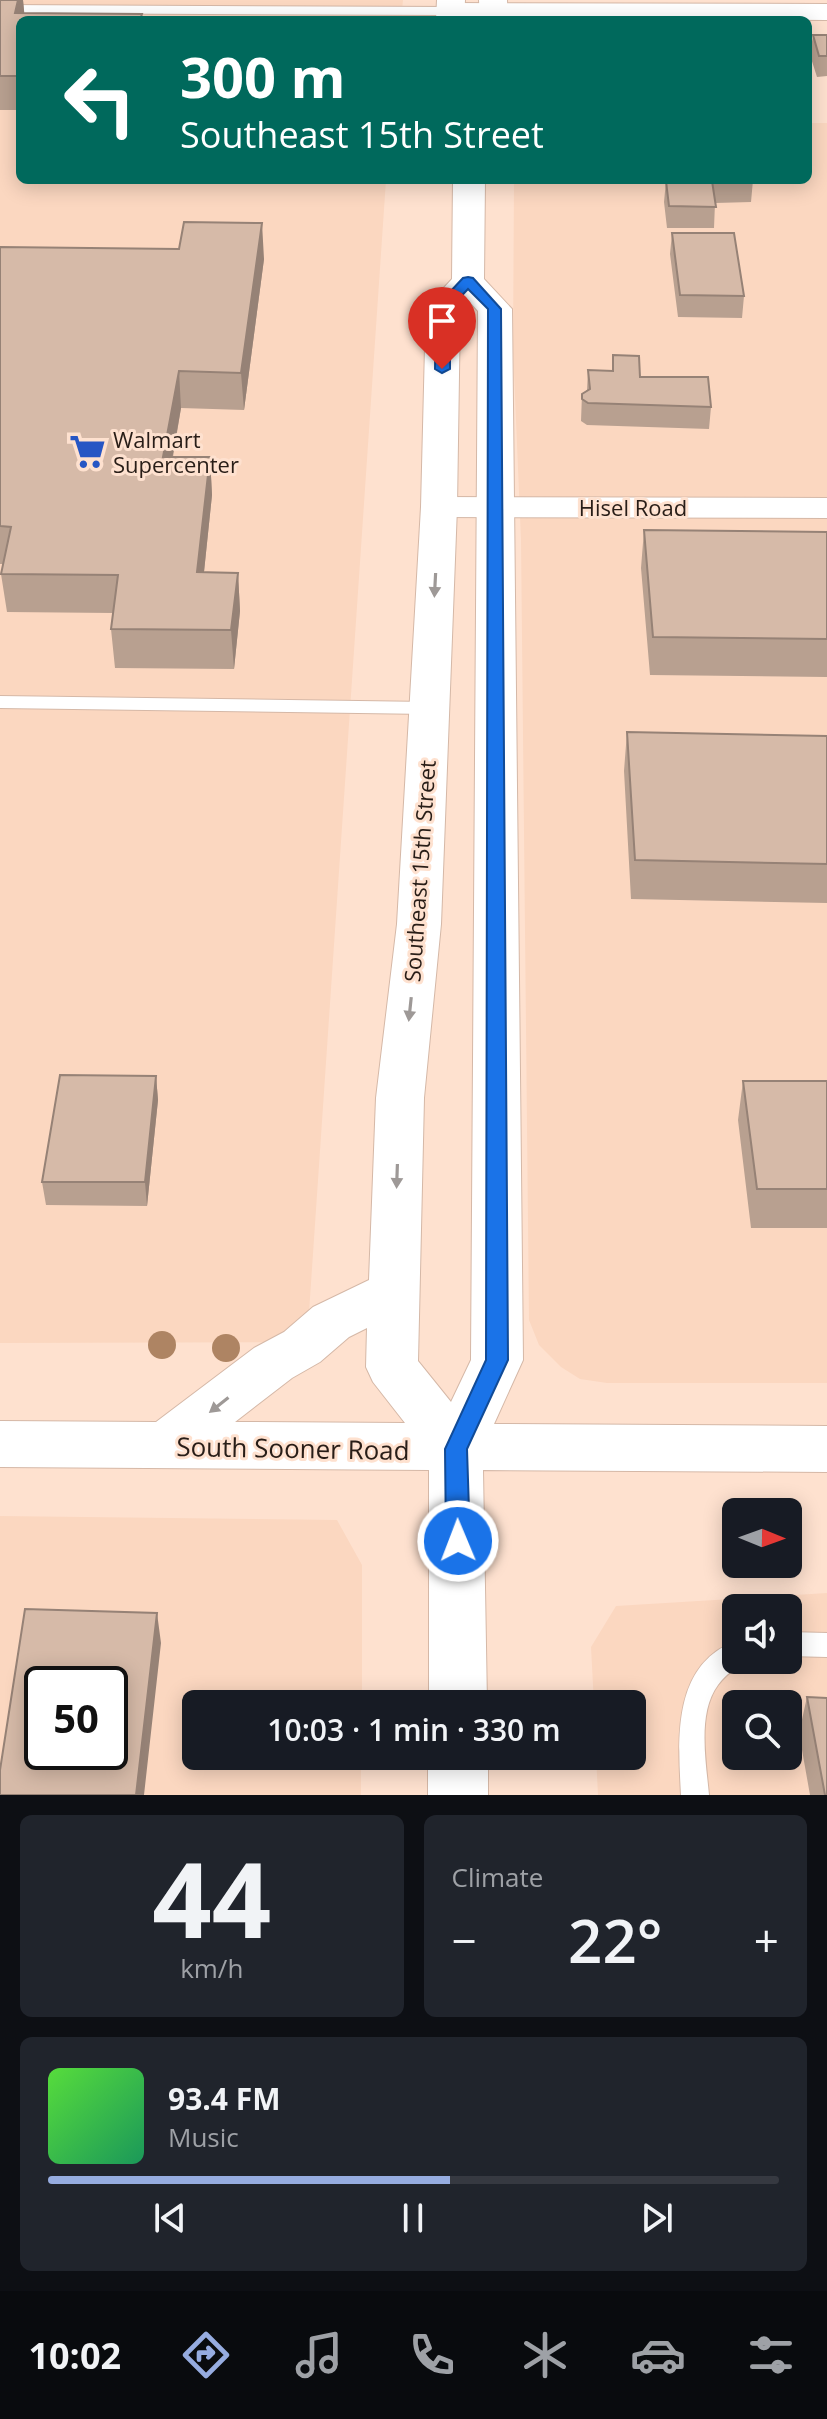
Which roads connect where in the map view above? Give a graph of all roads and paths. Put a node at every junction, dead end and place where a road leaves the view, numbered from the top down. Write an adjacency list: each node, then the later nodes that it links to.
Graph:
1 (779, 6): 4 (main road); 5 (main road)
2 (0, 9): 3 (lane)
3 (450, 10): 4 (main road)
4 (494, 10)
5 (827, 12)
6 (469, 184): 7 (main road)
7 (468, 281): 8 (main road); 9 (main road, Southeast 15th Street)
8 (497, 506): 9 (street, Hisel Road); 10 (street, Hisel Road); 13 (main road)
9 (439, 507): 12 (main road, Southeast 15th Street, one-way to 12)
10 (827, 508)
11 (0, 702): 12 (lane)
12 (428, 708): 13 (main road); 14 (main road, Southeast 15th Street, one-way to 14)
13 (495, 708): 17 (main road)
14 (393, 1292): 16 (main road, one-way to 16); 17 (main road, Southeast 15th Street)
15 (0, 1444): 16 (main road, South Sooner Road)
16 (165, 1446): 17 (main road, South Sooner Road)
17 (456, 1449): 18 (main road, South Sooner Road); 22 (main road)
18 (827, 1449)
19 (802, 1644): 20 (lane)
20 (827, 1645)
21 (722, 1661): 25 (lane)
22 (458, 1690)
23 (458, 1770): 24 (main road)
24 (458, 1795)
25 (695, 1795)

